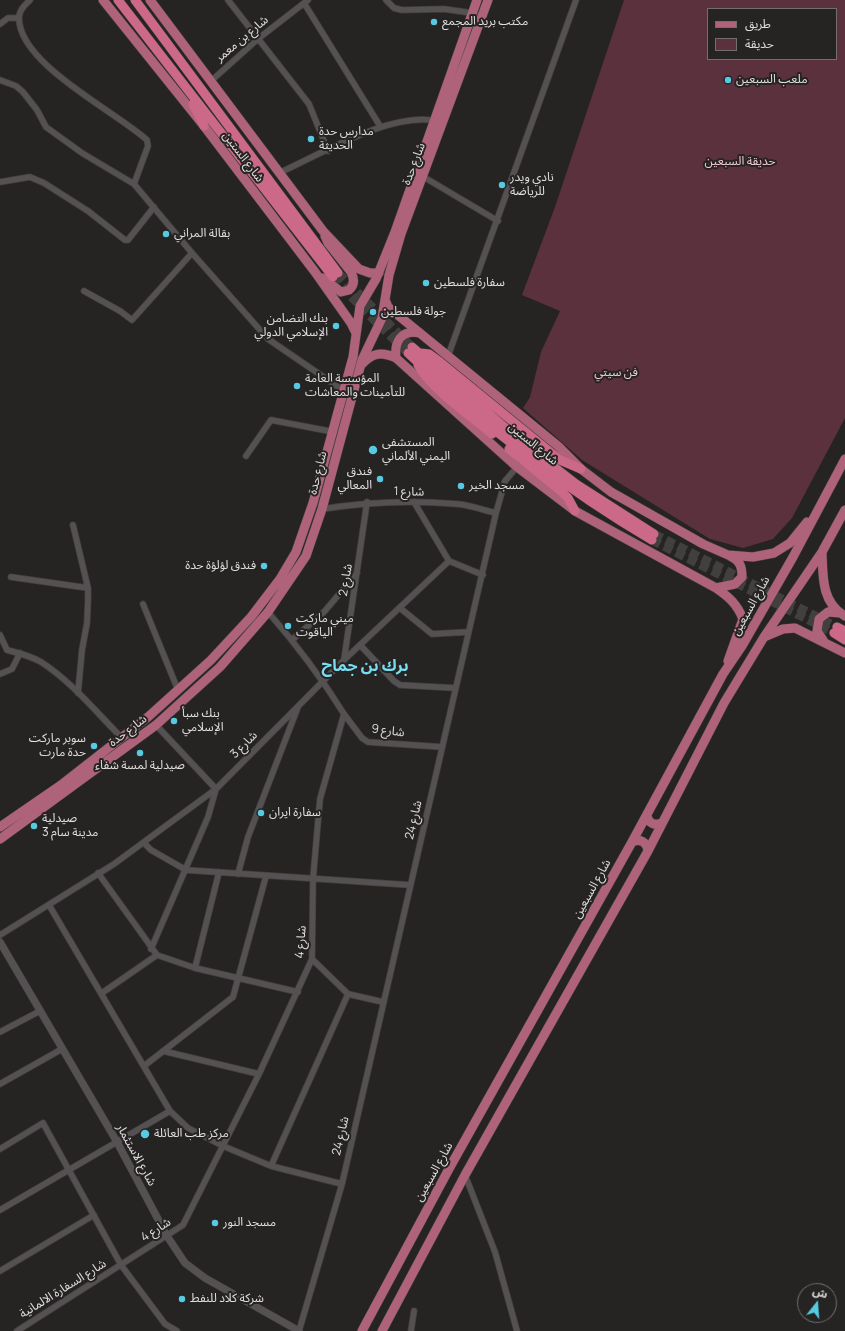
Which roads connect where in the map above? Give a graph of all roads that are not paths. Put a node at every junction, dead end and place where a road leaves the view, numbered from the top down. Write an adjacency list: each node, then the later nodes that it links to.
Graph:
1 (30, 0): 13 (street)
2 (103, 0): 20 (main road, شارع الستين)
3 (118, 0): 18 (highway, شارع الستين)
4 (135, 0): 18 (highway, شارع الستين)
5 (150, 0): 17 (main road, شارع الستين)
6 (228, 0): 15 (street)
7 (386, 0): 12 (street)
8 (477, 0): 12 (main road, شارع حدة)
9 (488, 0): 24 (main road, شارع حدة)
10 (576, 0): 28 (street)
11 (306, 2): 15 (street, شارع بن معمر); 21 (street)
12 (472, 13): 19 (main road, شارع حدة)
13 (19, 18): 14 (street); 26 (street)
14 (0, 24)
15 (259, 38): 17 (street, شارع بن معمر); 22 (street)
16 (0, 80): 26 (street)
17 (211, 81): 23 (main road, شارع الستين)
18 (186, 90): 20 (highway)
19 (436, 120): 21 (street); 32 (main road, شارع حدة)
20 (204, 126): 31 (main road, شارع الستين)
21 (380, 126): 22 (street)
22 (328, 151): 23 (street)
23 (279, 173): 29 (main road, شارع الستين)
24 (422, 176): 28 (street); 34 (main road, شارع حدة)
25 (0, 182): 27 (street)
26 (134, 184): 27 (street)
27 (154, 207): 30 (street)
28 (498, 221): 38 (street)
29 (323, 231): 31 (main road); 32 (main road, شارع الستين)
30 (192, 254): 33 (street); 41 (street)
31 (315, 272): 35 (main road, شارع الستين)
32 (379, 273): 35 (main road, شارع حدة)
33 (84, 291)
34 (386, 302): 36 (main road); 40 (main road, شارع حدة)
35 (356, 334): 41 (main road, شارع حدة)
36 (420, 334): 38 (main road); 39 (main road)
37 (414, 353): 46 (highway); 52 (highway); 57 (highway, شارع الستين)
38 (448, 356): 46 (main road)
39 (396, 358): 40 (main road); 45 (main road)
40 (360, 366): 50 (main road, شارع حدة)
41 (344, 391): 42 (main road, شارع حدة)
42 (334, 432): 43 (street); 55 (main road, شارع حدة)
43 (246, 456)
44 (845, 459): 49 (main road, شارع السبعين)
45 (517, 467): 52 (main road); 53 (street, شارع 24)
46 (581, 469): 59 (main road)
47 (367, 502): 48 (street, شارع 1); 50 (street, شارع 1); 61 (street, شارع 2)
48 (414, 502): 53 (street, شارع 1); 60 (street)
49 (821, 503): 59 (main road); 82 (main road, شارع السبعين)
50 (322, 509): 56 (main road, شارع حدة)
51 (845, 510): 58 (main road)
52 (575, 511): 65 (main road)
53 (496, 513): 62 (street, شارع 24)
54 (73, 525): 64 (street)
55 (303, 533): 56 (main road); 85 (main road, شارع حدة)
56 (313, 534): 68 (main road, شارع حدة)
57 (653, 537)
58 (822, 552): 69 (main road); 73 (main road)
59 (728, 555): 65 (main road)
60 (449, 561): 62 (street); 67 (street, شارع 3)
61 (359, 571): 74 (street); 80 (street, شارع 2)
62 (483, 575): 71 (street, شارع 24)
63 (11, 577): 64 (street)
64 (88, 588): 86 (street)
65 (716, 588): 82 (main road)
66 (143, 604): 85 (street)
67 (400, 608): 71 (street); 77 (street, شارع 3)
68 (268, 612): 74 (street); 89 (main road, شارع حدة)
69 (843, 615): 76 (main road)
70 (839, 630): 75 (highway)
71 (468, 632): 84 (street, شارع 24)
72 (0, 635): 79 (street)
73 (764, 637): 76 (main road); 94 (main road)
74 (292, 640): 83 (street)
75 (845, 640)
76 (823, 641): 78 (main road)
77 (361, 646): 80 (street, شارع 3); 84 (street)
78 (845, 653)
79 (20, 654): 81 (street); 86 (street)
80 (344, 660): 83 (street, شارع 3)
81 (0, 674)
82 (723, 674): 93 (main road, شارع السبعين)
83 (323, 681): 87 (street, شارع 3); 88 (street)
84 (455, 688): 91 (street, شارع 24)
85 (178, 690): 90 (main road, شارع حدة)
86 (78, 693): 90 (street)
87 (299, 705): 92 (street, شارع 3); 103 (street)
88 (344, 714): 91 (street, شارع 9); 105 (street, شارع 4)
89 (156, 725): 92 (street); 96 (main road, شارع حدة)
90 (122, 738): 95 (main road, شارع حدة)
91 (442, 747): 106 (street, شارع 24)
92 (216, 789): 98 (street, شارع 3); 100 (street)
93 (647, 814): 94 (main road); 97 (main road, شارع السبعين)
94 (663, 822): 99 (main road)
95 (0, 827)
96 (0, 839)
97 (632, 842): 99 (main road); 143 (main road, شارع السبعين)
98 (144, 843): 100 (street); 102 (street, شارع 3)
99 (648, 851): 132 (main road)
100 (186, 870): 101 (street); 110 (street)
101 (219, 872): 103 (street); 113 (street)
102 (98, 873): 107 (street, شارع 3); 110 (street)
103 (238, 874): 104 (street)
104 (266, 876): 105 (street); 114 (street)
105 (313, 879): 106 (street); 112 (street, شارع 4)
106 (410, 885): 118 (street, شارع 24)
107 (49, 905): 108 (street, شارع 3); 116 (street)
108 (0, 935)
109 (0, 942): 119 (street, شارع الاستثمار)
110 (151, 949): 111 (street)
111 (157, 955): 113 (street); 116 (street)
112 (312, 959): 115 (street, شارع 4); 117 (street)
113 (195, 968): 114 (street)
114 (239, 978): 115 (street); 122 (street)
115 (298, 992): 124 (street, شارع 4)
116 (102, 993): 123 (street)
117 (348, 994): 118 (street); 130 (street)
118 (383, 1002): 133 (street, شارع 24)
119 (40, 1011): 120 (street); 121 (street, شارع الاستثمار)
120 (0, 1032)
121 (62, 1049): 125 (street); 127 (street, شارع الاستثمار)
122 (163, 1051): 123 (street); 124 (street)
123 (144, 1066): 126 (street)
124 (258, 1074): 128 (street, شارع 4)
125 (0, 1084)
126 (170, 1111): 127 (street); 128 (street)
127 (117, 1142): 131 (street); 136 (street, شارع الاستثمار)
128 (223, 1146): 130 (street); 136 (street, شارع 4)
129 (0, 1149): 131 (street)
130 (270, 1166): 133 (street)
131 (69, 1170): 134 (street); 135 (street)
132 (465, 1175): 144 (main road); 146 (street)
133 (342, 1184): 142 (street, شارع 24)
134 (0, 1210)
135 (94, 1215): 137 (street); 138 (street)
136 (167, 1236): 137 (street, شارع 4); 142 (street, شارع الاستثمار)
137 (121, 1265): 140 (street, شارع السفارة الالمانية); 141 (street)
138 (0, 1271)
139 (414, 1311): 145 (street)
140 (17, 1331)
141 (177, 1331)
142 (299, 1331)
143 (362, 1331)
144 (382, 1331)
145 (411, 1331)
146 (517, 1331)

